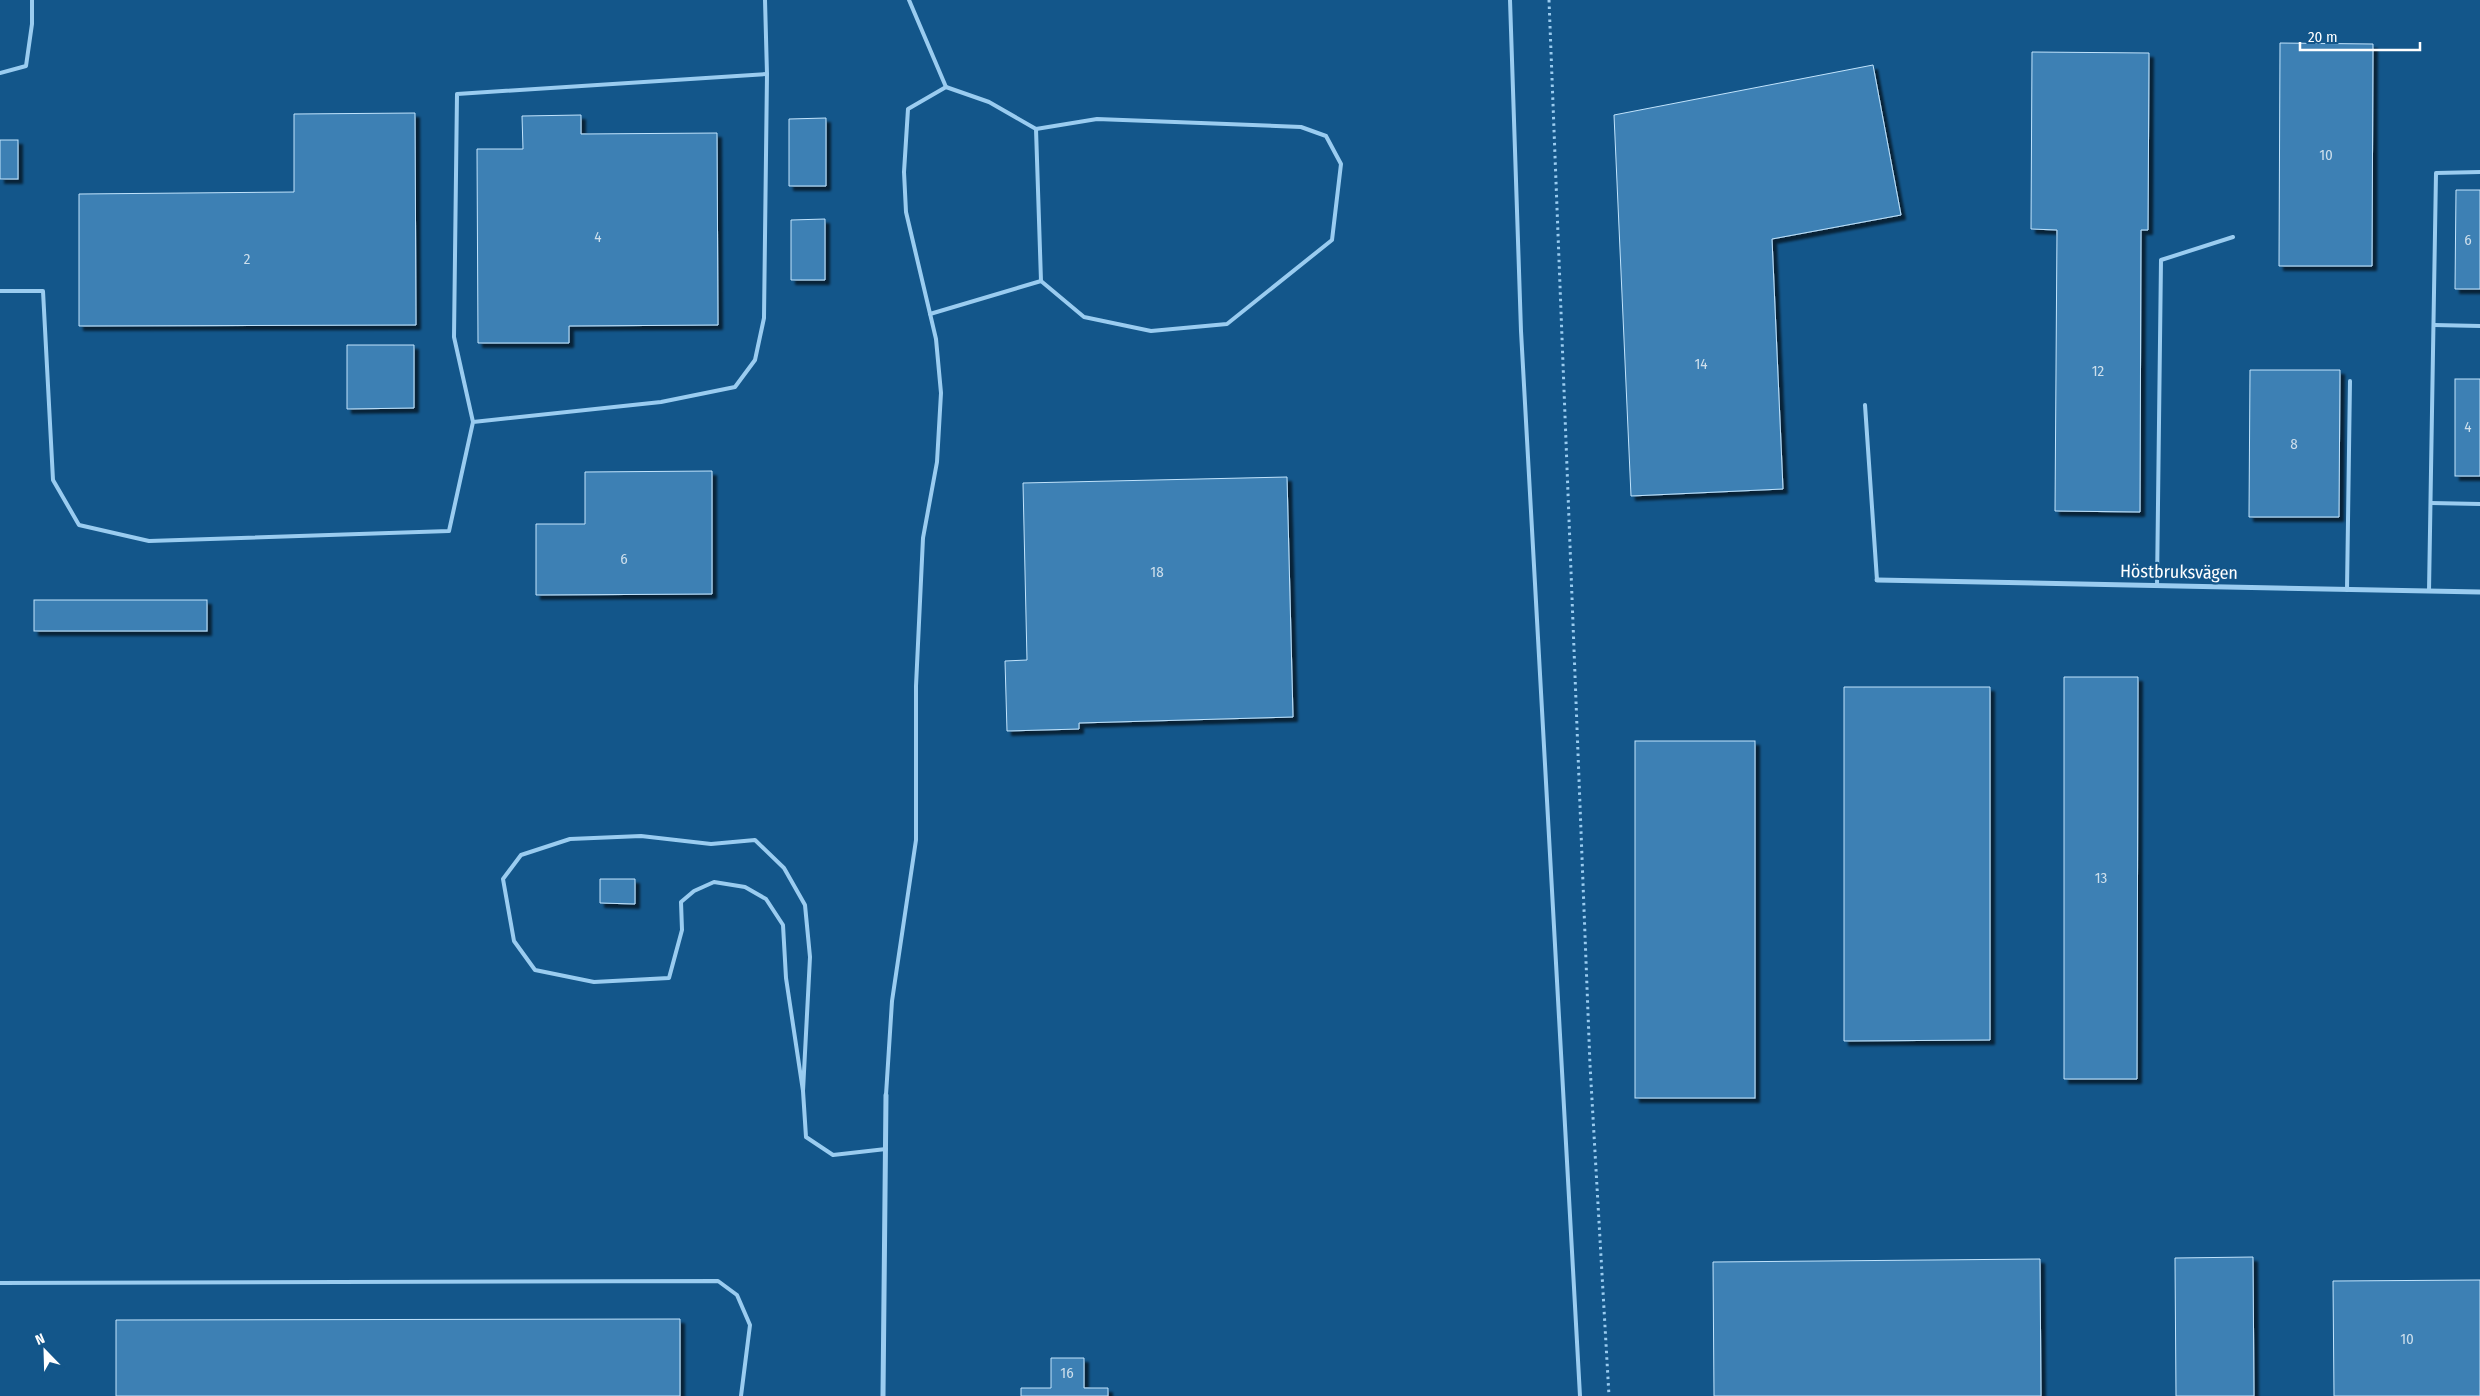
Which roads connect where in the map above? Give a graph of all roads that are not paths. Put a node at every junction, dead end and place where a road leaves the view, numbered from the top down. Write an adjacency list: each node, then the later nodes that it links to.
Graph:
1 (32, 0): 5 (lane)
2 (765, 0): 6 (lane)
3 (909, 0): 7 (lane)
4 (1510, 0): 32 (lane)
5 (0, 73)
6 (767, 74): 18 (lane); 18 (lane)
7 (946, 87): 8 (lane); 13 (lane)
8 (1036, 129): 11 (lane); 11 (lane)
9 (2480, 172): 14 (lane)
10 (2233, 237): 22 (lane)
11 (1042, 281): 13 (lane)
12 (0, 291): 18 (lane)
13 (930, 314): 27 (lane)
14 (2434, 325): 15 (lane); 19 (lane)
15 (2480, 326)
16 (2350, 381): 23 (lane)
17 (1865, 405): 21 (lane)
18 (473, 422)
19 (2431, 503): 20 (lane); 24 (lane)
20 (2480, 504)
21 (1877, 580): 22 (street, Höstbruksvägen)
22 (2157, 586): 23 (street, Höstbruksvägen)
23 (2347, 590): 24 (street, Höstbruksvägen)
24 (2429, 591): 25 (street, Höstbruksvägen)
25 (2480, 592)
26 (803, 1091): 26 (lane); 28 (lane)
27 (886, 1095): 28 (street)
28 (886, 1149): 31 (street)
29 (0, 1283): 30 (lane)
30 (741, 1396)
31 (883, 1396)
32 (1580, 1396)

